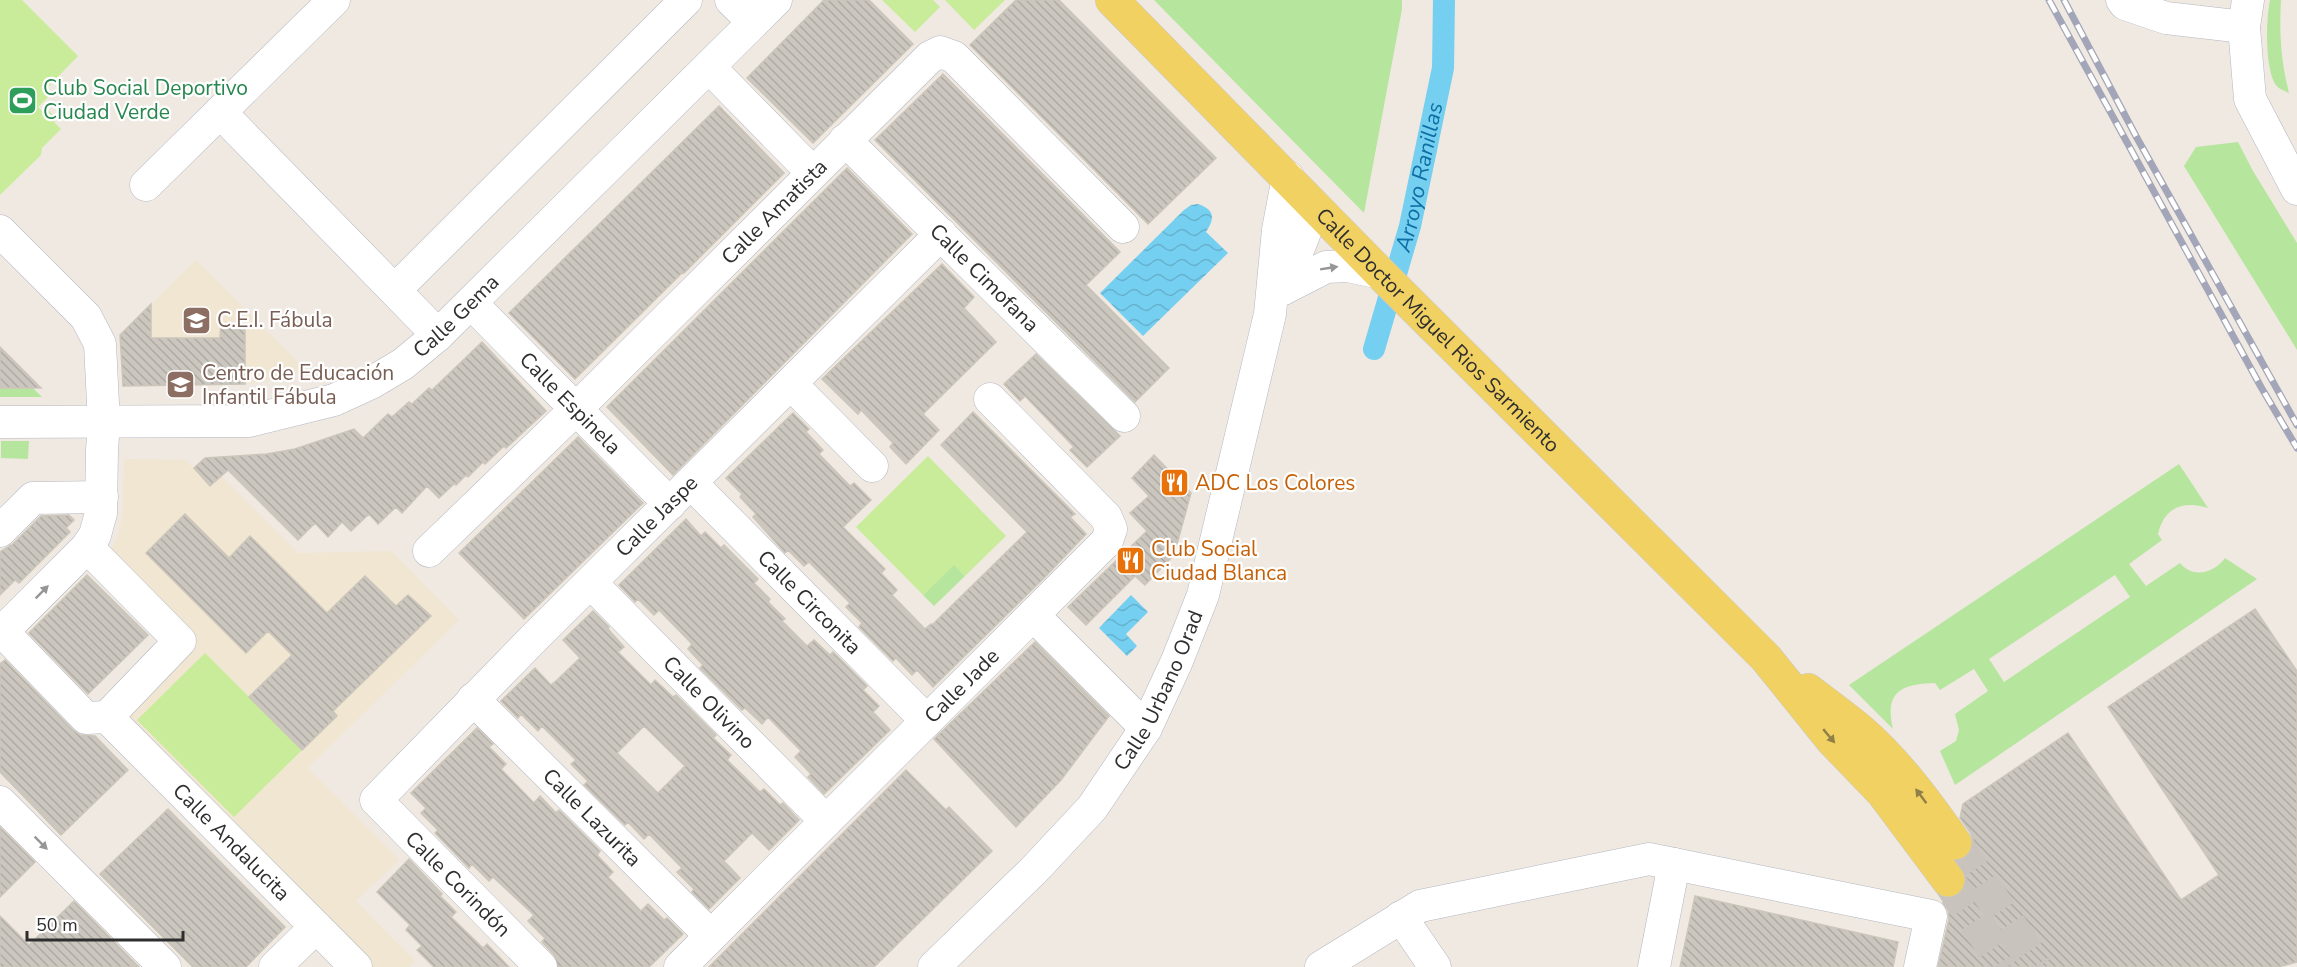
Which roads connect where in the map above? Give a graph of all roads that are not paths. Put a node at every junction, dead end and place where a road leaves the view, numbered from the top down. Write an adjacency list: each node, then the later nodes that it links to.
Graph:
1 (334, 0): 10 (street)
2 (686, 0): 22 (street)
3 (731, 0): 8 (street)
4 (776, 0): 8 (street, Calle Gema)
5 (1112, 0): 13 (main road, Calle Doctor Miguel Rios Sarmiento)
6 (2122, 0): 7 (street)
7 (2246, 13): 15 (street)
8 (753, 22): 9 (street, Calle Gema)
9 (709, 68): 12 (street); 24 (street, Calle Gema)
10 (220, 112): 14 (street); 22 (street)
11 (845, 140): 12 (street, Calle Amatista); 17 (street, Calle Amatista); 20 (street, Calle Cimofana)
12 (812, 172): 28 (street, Calle Amatista)
13 (1288, 177): 16 (main road, Calle Doctor Miguel Rios Sarmiento); 18 (street, Calle Urbano Orad)
14 (146, 185)
15 (2297, 189)
16 (1315, 206): 18 (street); 21 (main road, Calle Doctor Miguel Rios Sarmiento); 23 (street, Calle Urbano Orad)
17 (1123, 227)
18 (1278, 230): 23 (street, Calle Urbano Orad)
19 (0, 231): 31 (street)
20 (941, 234): 26 (street, Calle Jaspe); 29 (street, Calle Cimofana)
21 (1380, 273): 23 (street, one-way to 21); 41 (main road, Calle Doctor Miguel Rios Sarmiento)
22 (395, 290): 25 (street)
23 (1276, 301): 45 (street, Calle Urbano Orad)
24 (471, 303): 25 (street, Calle Gema); 28 (street, Calle Espinela)
25 (438, 335): 31 (street, Calle Gema)
26 (791, 384): 32 (street); 33 (street, Calle Jaspe)
27 (990, 399): 39 (street, Calle Jade)
28 (576, 409): 33 (street, Calle Espinela); 36 (street, Calle Amatista)
29 (1124, 416)
30 (0, 422): 31 (street, Calle Gema)
31 (104, 423): 34 (street)
32 (872, 466)
33 (680, 494): 38 (street, Calle Jaspe); 44 (street, Calle Circonita)
34 (102, 497): 35 (street); 37 (street)
35 (0, 531)
36 (429, 551)
37 (94, 555): 40 (street, one-way to 37); 43 (street)
38 (591, 583): 42 (street, Calle Jaspe); 48 (street, Calle Olivino)
39 (1033, 615): 44 (street, Calle Jade); 45 (street)
40 (4, 624): 43 (street)
41 (1766, 658): 49 (main road, Calle Doctor Miguel Rios Sarmiento, one-way to 41); 51 (main road, Calle Doctor Miguel Rios Sarmiento, one-way to 51)
42 (473, 699): 46 (street, Calle Jaspe); 54 (street, Calle Lazurita)
43 (107, 717): 53 (street, Calle Andalucita)
44 (927, 721): 48 (street, Calle Jade)
45 (1146, 728): 60 (street, Calle Urbano Orad)
46 (376, 800): 58 (street, Calle Corindón)
47 (0, 802): 55 (street, one-way to 55)
48 (826, 821): 54 (street, Calle Jade)
49 (1955, 843)
50 (1674, 864): 52 (street); 63 (street); 64 (street)
51 (1948, 880)
52 (1401, 917): 61 (street); 62 (street)
53 (316, 927): 56 (street); 57 (street, Calle Andalucita)
54 (711, 936): 59 (street, Calle Jade)
55 (165, 967)
56 (274, 967)
57 (356, 967)
58 (541, 967)
59 (680, 967)
60 (934, 967)
61 (1321, 967)
62 (1435, 967)
63 (1654, 967)
64 (1920, 967)

